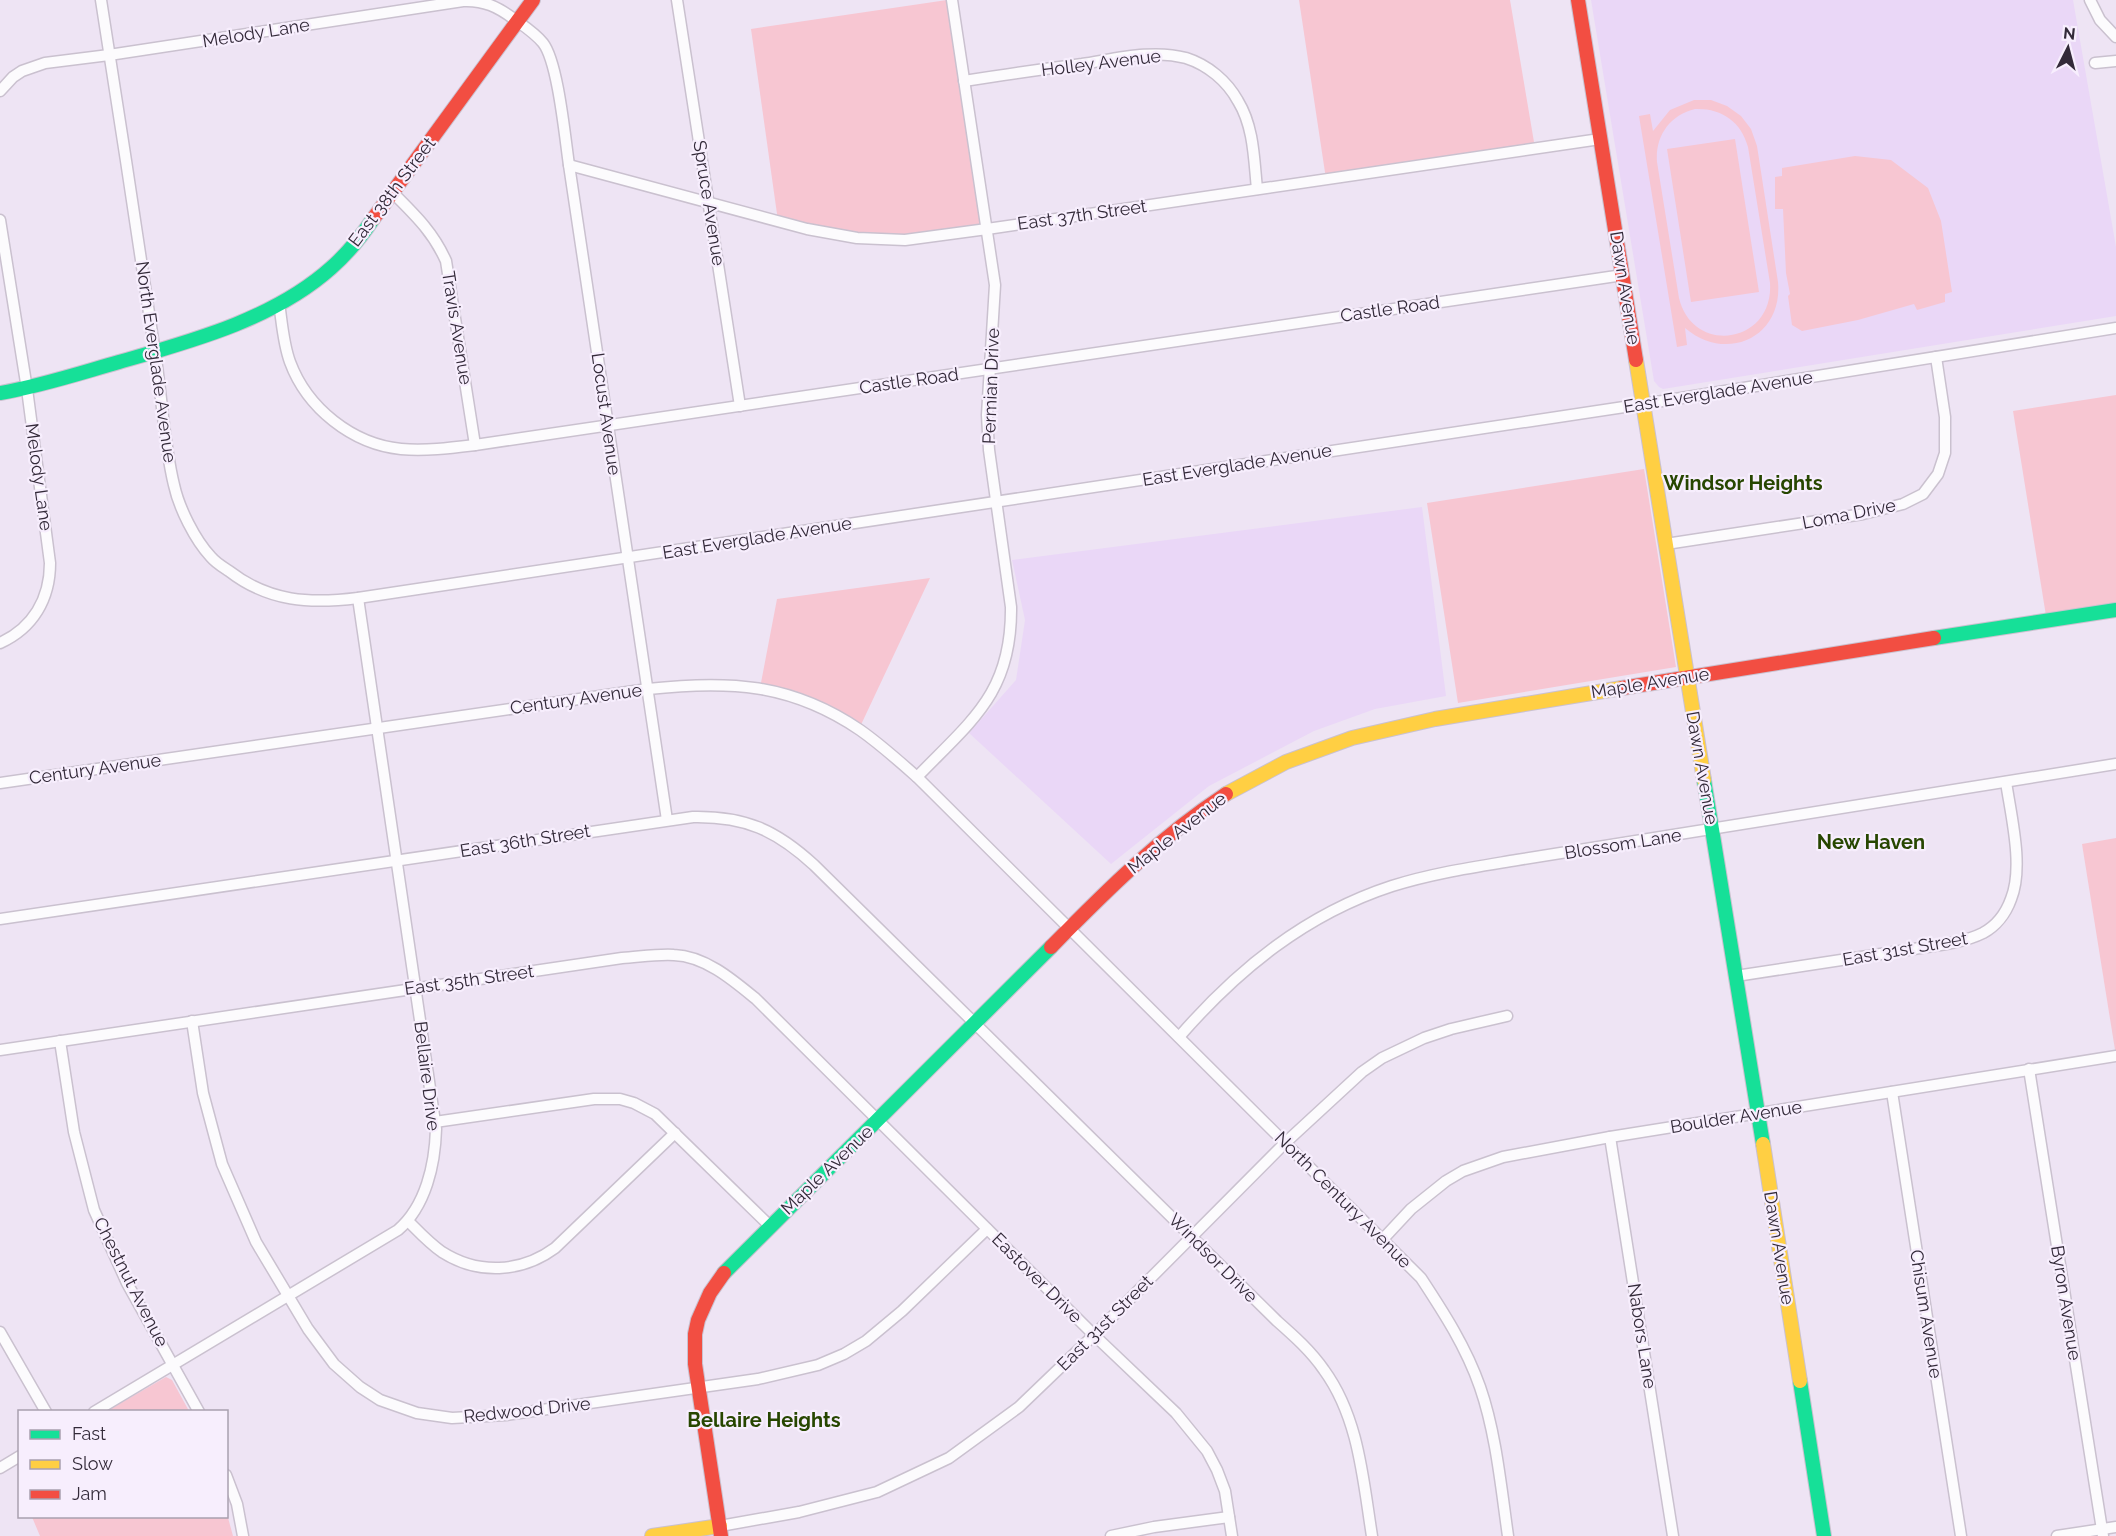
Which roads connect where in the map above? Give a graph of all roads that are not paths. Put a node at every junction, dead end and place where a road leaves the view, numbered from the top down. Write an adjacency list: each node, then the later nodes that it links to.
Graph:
1 (100, 0): 9 (street, North Everglade Avenue)
2 (533, 0): 7 (street, East 38th Street)
3 (677, 0): 18 (street, Spruce Avenue)
4 (952, 0): 12 (street, Permian Drive)
5 (1578, 0): 14 (street, Dawn Avenue)
6 (2090, 0): 8 (street)
7 (517, 21): 9 (street, Melody Lane); 15 (street, Locust Avenue); 17 (street, East 38th Street)
8 (2116, 37)
9 (109, 55): 13 (street, Melody Lane); 24 (street, North Everglade Avenue)
10 (2116, 61): 11 (street)
11 (2095, 63)
12 (964, 81): 16 (street, Holley Avenue); 20 (street, Permian Drive)
13 (0, 91)
14 (1600, 139): 16 (street, East 37th Street); 21 (street, Dawn Avenue)
15 (569, 165): 18 (street, East 37th Street); 31 (street, Locust Avenue)
16 (1257, 189): 20 (street, East 37th Street)
17 (393, 193): 22 (street, East 38th Street); 32 (street, Travis Avenue)
18 (709, 202): 20 (street, East 37th Street); 30 (street, Spruce Avenue)
19 (0, 220): 27 (street, Melody Lane)
20 (987, 229): 26 (street, Permian Drive)
21 (1623, 275): 26 (street, Castle Road); 29 (street, Dawn Avenue)
22 (279, 303): 24 (street, East 38th Street); 32 (street, Castle Road)
23 (2116, 328): 25 (street, East Everglade Avenue)
24 (155, 352): 27 (street, East 38th Street); 36 (street, North Everglade Avenue)
25 (1936, 357): 29 (street, East Everglade Avenue); 34 (street, Loma Drive)
26 (990, 369): 30 (street, Castle Road); 33 (street, Permian Drive)
27 (27, 389): 28 (street, East 38th Street); 38 (street, Melody Lane)
28 (0, 393)
29 (1644, 404): 33 (street, East Everglade Avenue); 34 (street, Dawn Avenue)
30 (740, 406): 31 (street, Castle Road)
31 (608, 426): 32 (street, Castle Road); 35 (street, Locust Avenue)
32 (475, 446)
33 (997, 502): 35 (street, East Everglade Avenue); 43 (street, Permian Drive)
34 (1666, 544): 39 (street, Dawn Avenue)
35 (628, 557): 36 (street, East Everglade Avenue); 40 (street, Locust Avenue)
36 (358, 598): 41 (street, Bellaire Drive)
37 (2116, 610): 39 (street, Maple Avenue)
38 (0, 643)
39 (1686, 677): 47 (street, Dawn Avenue); 50 (street, Maple Avenue)
40 (648, 689): 41 (street, Century Avenue); 43 (street, Century Avenue); 46 (street, Locust Avenue)
41 (377, 728): 45 (street, Century Avenue); 48 (street, Bellaire Drive)
42 (2116, 764): 44 (street, Blossom Lane)
43 (917, 777): 50 (street, Century Avenue)
44 (2006, 782): 47 (street, Blossom Lane); 51 (street, East 31st Street)
45 (0, 783)
46 (667, 820): 48 (street, East 36th Street); 55 (street, East 36th Street)
47 (1713, 830): 51 (street, Dawn Avenue); 56 (street, Blossom Lane)
48 (397, 860): 49 (street, East 36th Street); 52 (street, Bellaire Drive)
49 (0, 919)
50 (1069, 928): 55 (street, Maple Avenue); 56 (street, North Century Avenue)
51 (1736, 976): 62 (street, Dawn Avenue)
52 (416, 988): 54 (street, East 35th Street); 63 (street, East 35th Street); 64 (street, Bellaire Drive)
53 (1506, 1016): 67 (street, East 31st Street)
54 (192, 1021): 57 (street, East 35th Street); 73 (street, Redwood Drive)
55 (975, 1023): 63 (street, Maple Avenue); 71 (street, Windsor Drive)
56 (1179, 1037): 67 (street, North Century Avenue)
57 (60, 1041): 58 (street, East 35th Street); 76 (street, Chestnut Avenue)
58 (0, 1050)
59 (2116, 1056): 60 (street, Boulder Avenue)
60 (2029, 1070): 61 (street, Boulder Avenue); 87 (street, Byron Avenue)
61 (1892, 1092): 62 (street, Boulder Avenue); 96 (street, Chisum Avenue)
62 (1758, 1113): 66 (street, Boulder Avenue); 95 (street, Dawn Avenue)
63 (877, 1121): 69 (street, Maple Avenue); 70 (street, Eastover Drive)
64 (435, 1122): 65 (street); 68 (street, Bellaire Drive)
65 (675, 1133): 68 (street); 69 (street)
66 (1610, 1137): 72 (street, Boulder Avenue); 94 (street, Nabors Lane)
67 (1285, 1143): 71 (street, East 31st Street); 72 (street, North Century Avenue)
68 (408, 1221): 73 (street, Bellaire Drive)
69 (770, 1226): 77 (street, Maple Avenue)
70 (987, 1229): 75 (street, Eastover Drive); 77 (street, Redwood Drive)
71 (1192, 1237): 75 (street, East 31st Street); 92 (street, Windsor Drive)
72 (1383, 1239): 93 (street, North Century Avenue)
73 (288, 1296): 76 (street, Bellaire Drive); 77 (street, Redwood Drive)
74 (0, 1332): 78 (street)
75 (1094, 1335): 84 (street, Eastover Drive); 86 (street, East 31st Street)
76 (174, 1364): 79 (street, Bellaire Drive); 80 (street, Chestnut Avenue)
77 (698, 1388): 86 (street, Maple Avenue)
78 (45, 1410)
79 (97, 1410)
80 (198, 1410)
81 (18, 1457): 82 (street)
82 (0, 1468)
83 (228, 1480): 88 (street)
84 (1229, 1517): 90 (street); 91 (street, Eastover Drive)
85 (2116, 1527): 87 (street)
86 (721, 1531): 89 (street, East 31st Street)
87 (2103, 1532): 97 (street)
88 (243, 1536)
89 (652, 1536)
90 (1111, 1536)
91 (1232, 1536)
92 (1372, 1536)
93 (1508, 1536)
94 (1673, 1536)
95 (1824, 1536)
96 (1960, 1536)
97 (2057, 1536)

